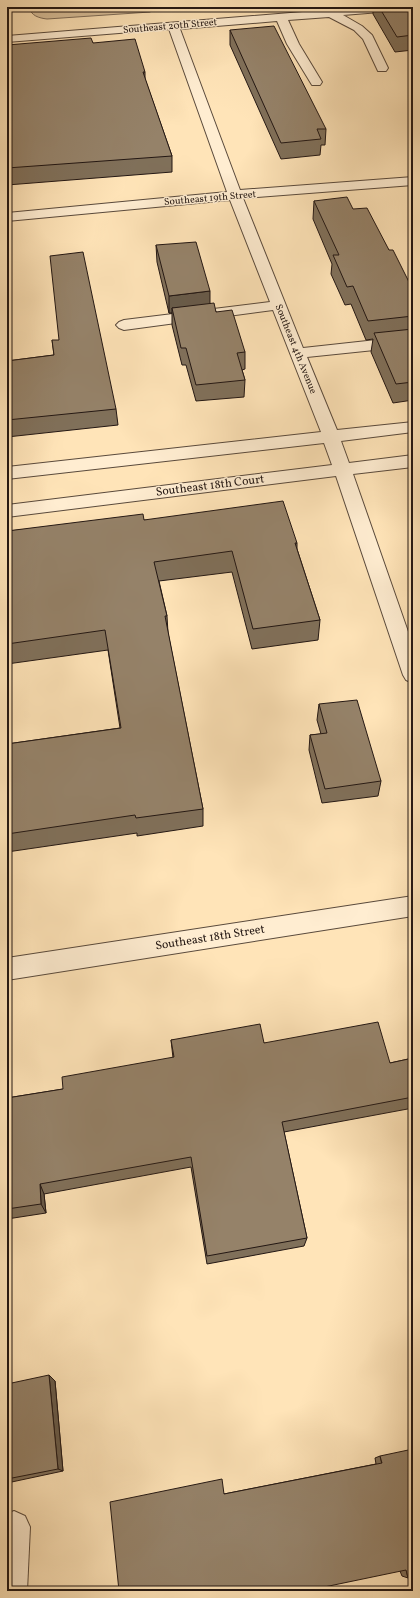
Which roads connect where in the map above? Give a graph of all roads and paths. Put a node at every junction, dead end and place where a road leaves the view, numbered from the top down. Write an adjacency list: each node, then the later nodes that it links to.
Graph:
1 (405, 7): 2 (street, Southeast 20th Street)
2 (327, 10): 3 (street, Southeast 20th Street); 6 (street)
3 (281, 16): 4 (street, Southeast 20th Street); 7 (street)
4 (173, 26): 5 (street, Southeast 20th Street); 9 (street, Southeast 4th Avenue)
5 (8, 36)
6 (382, 68)
7 (316, 82)
8 (413, 181): 9 (street, Southeast 19th Street)
9 (235, 195): 10 (street, Southeast 19th Street); 11 (street, Southeast 4th Avenue)
10 (7, 217)
11 (278, 305): 12 (street); 14 (street, Southeast 4th Avenue)
12 (124, 325)
13 (413, 341): 14 (street)
14 (298, 353): 16 (street, Southeast 4th Avenue)
15 (413, 427): 16 (street)
16 (331, 437): 18 (street, Southeast 4th Avenue); 19 (street)
17 (413, 461): 18 (street, Southeast 18th Court)
18 (342, 470): 20 (street, Southeast 18th Court); 21 (street, Southeast 4th Avenue)
19 (7, 473)
20 (7, 511)
21 (413, 675)
22 (413, 906): 23 (street, Southeast 18th Street)
23 (7, 969)
24 (14, 1527): 25 (street)
25 (11, 1591)

